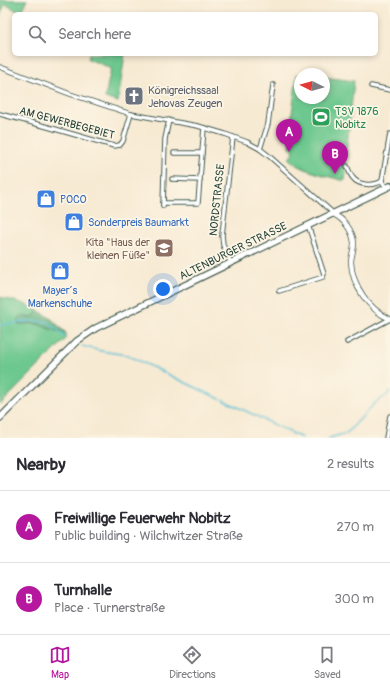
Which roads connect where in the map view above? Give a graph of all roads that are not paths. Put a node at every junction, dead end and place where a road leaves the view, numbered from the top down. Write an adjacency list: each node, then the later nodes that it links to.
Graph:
1 (0, 68): 6 (street)
2 (273, 85): 11 (street)
3 (371, 86): 4 (street)
4 (390, 90)
5 (0, 114): 6 (street, AM GEWERBEGEBIET)
6 (131, 114): 7 (street)
7 (169, 120): 8 (street); 16 (street)
8 (204, 128): 10 (street); 13 (street)
9 (390, 134): 17 (street)
10 (233, 137): 11 (street); 21 (street, NORDSTRASSE)
11 (260, 149): 19 (street)
12 (174, 153): 13 (street)
13 (202, 153): 16 (street)
14 (347, 166): 17 (street)
15 (172, 179): 16 (street)
16 (200, 180)
17 (382, 182): 18 (street)
18 (388, 187): 19 (main road, ALTENBURGER STRASSE)
19 (333, 214): 20 (main road, ALTENBURGER STRASSE); 23 (street)
20 (308, 225): 21 (main road, ALTENBURGER STRASSE); 22 (street)
21 (231, 263): 26 (main road, ALTENBURGER STRASSE)
22 (278, 291)
23 (390, 319): 24 (street)
24 (347, 342)
25 (390, 416): 27 (street)
26 (0, 418)
27 (386, 438)

